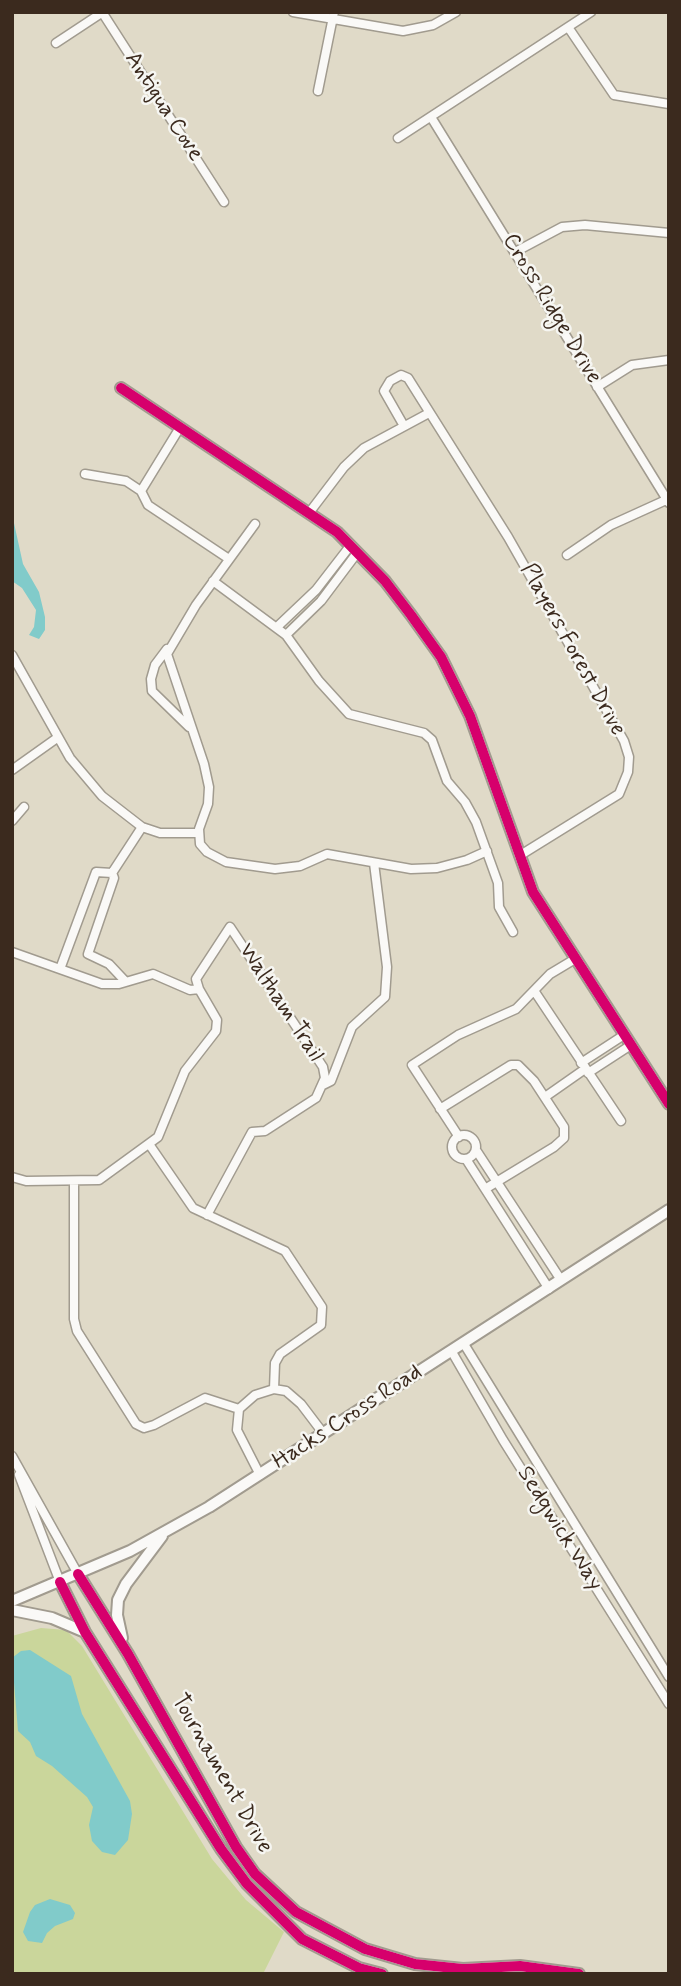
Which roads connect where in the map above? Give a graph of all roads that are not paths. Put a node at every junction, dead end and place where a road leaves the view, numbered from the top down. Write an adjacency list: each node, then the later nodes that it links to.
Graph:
1 (103, 12): 7 (street); 12 (street, Antigua Cove)
2 (293, 12): 5 (street)
3 (456, 12): 5 (street)
4 (591, 12): 6 (street)
5 (333, 16): 8 (street)
6 (568, 27): 9 (street); 10 (street)
7 (56, 43)
8 (318, 91)
9 (669, 104)
10 (431, 117): 11 (street); 14 (street, Cross Ridge Drive)
11 (398, 138)
12 (223, 202)
13 (669, 233): 14 (street)
14 (517, 251): 16 (street, Cross Ridge Drive)
15 (669, 360): 16 (street)
16 (597, 387): 23 (street, Cross Ridge Drive)
17 (121, 388): 20 (street)
18 (429, 413): 19 (street); 19 (street, Players Forest Drive); 46 (street, Players Forest Drive)
19 (404, 426): 24 (street)
20 (179, 429): 22 (street); 24 (street)
21 (85, 474): 22 (street)
22 (141, 491): 28 (street)
23 (668, 501): 27 (street)
24 (309, 513): 26 (street)
25 (255, 524): 28 (street)
26 (354, 549): 30 (street); 31 (street); 46 (street)
27 (567, 555)
28 (229, 559): 29 (street)
29 (213, 581): 34 (street); 36 (street)
30 (320, 585): 31 (street); 32 (street)
31 (329, 592): 33 (street)
32 (305, 602): 33 (street); 34 (street)
33 (313, 609): 35 (street)
34 (277, 627): 35 (street)
35 (286, 635): 45 (street)
36 (169, 646): 38 (street); 38 (street)
37 (12, 655): 39 (street)
38 (191, 729): 44 (street)
39 (57, 738): 40 (street); 43 (street)
40 (13, 768)
41 (24, 807): 42 (street)
42 (12, 821)
43 (142, 827): 44 (street); 48 (street)
44 (199, 833): 47 (street)
45 (487, 851): 47 (street); 49 (street)
46 (519, 856): 51 (street)
47 (374, 863): 61 (street)
48 (112, 873): 52 (street); 53 (street)
49 (513, 932)
50 (12, 951): 52 (street)
51 (575, 959): 55 (street); 56 (street)
52 (60, 969): 53 (street)
53 (125, 981): 54 (street)
54 (199, 989): 61 (street, Waltham Trail); 67 (street)
55 (534, 992): 60 (street); 64 (street)
56 (624, 1035): 57 (street); 58 (street)
57 (631, 1045): 59 (street); 63 (street)
58 (597, 1053): 59 (street); 60 (street)
59 (603, 1062): 60 (street)
60 (585, 1068): 62 (street); 65 (street)
61 (324, 1083): 76 (street)
62 (545, 1097): 64 (street); 72 (street)
63 (669, 1104)
64 (440, 1109): 66 (street)
65 (621, 1121)
66 (459, 1137): 68 (street); 69 (street)
67 (149, 1144): 71 (street); 76 (street)
68 (476, 1150): 69 (street); 72 (street)
69 (466, 1159): 73 (street)
70 (14, 1180): 71 (street)
71 (74, 1181): 85 (street)
72 (497, 1182): 73 (street); 74 (street)
73 (485, 1189): 77 (street)
74 (514, 1208): 77 (street); 78 (street)
75 (669, 1210): 80 (street, Hacks Cross Road)
76 (207, 1215): 84 (street)
77 (502, 1217): 79 (street)
78 (541, 1250): 79 (street); 80 (street)
79 (528, 1258): 81 (street)
80 (561, 1280): 81 (street, Hacks Cross Road)
81 (548, 1289): 82 (street, Hacks Cross Road)
82 (464, 1344): 83 (street, Hacks Cross Road); 96 (street, Sedgwick Way)
83 (452, 1352): 86 (street, Hacks Cross Road); 97 (street, Sedgwick Way)
84 (274, 1389): 85 (street); 86 (street)
85 (239, 1409): 88 (street)
86 (323, 1433): 88 (street, Hacks Cross Road)
87 (12, 1456): 90 (street, Tournament Drive); 91 (street, Tournament Drive)
88 (260, 1475): 89 (street, Hacks Cross Road)
89 (165, 1532): 90 (street, Hacks Cross Road); 95 (street)
90 (78, 1574): 91 (street, Hacks Cross Road); 95 (street, Tournament Drive)
91 (60, 1583): 92 (street, Hacks Cross Road); 94 (street, Tournament Drive)
92 (12, 1601)
93 (12, 1610): 94 (street)
94 (85, 1632): 99 (street, Tournament Drive)
95 (124, 1648): 98 (street, Tournament Drive)
96 (669, 1677)
97 (669, 1704)
98 (444, 1970): 100 (street, Tournament Drive)
99 (382, 1974)
100 (579, 1974)

